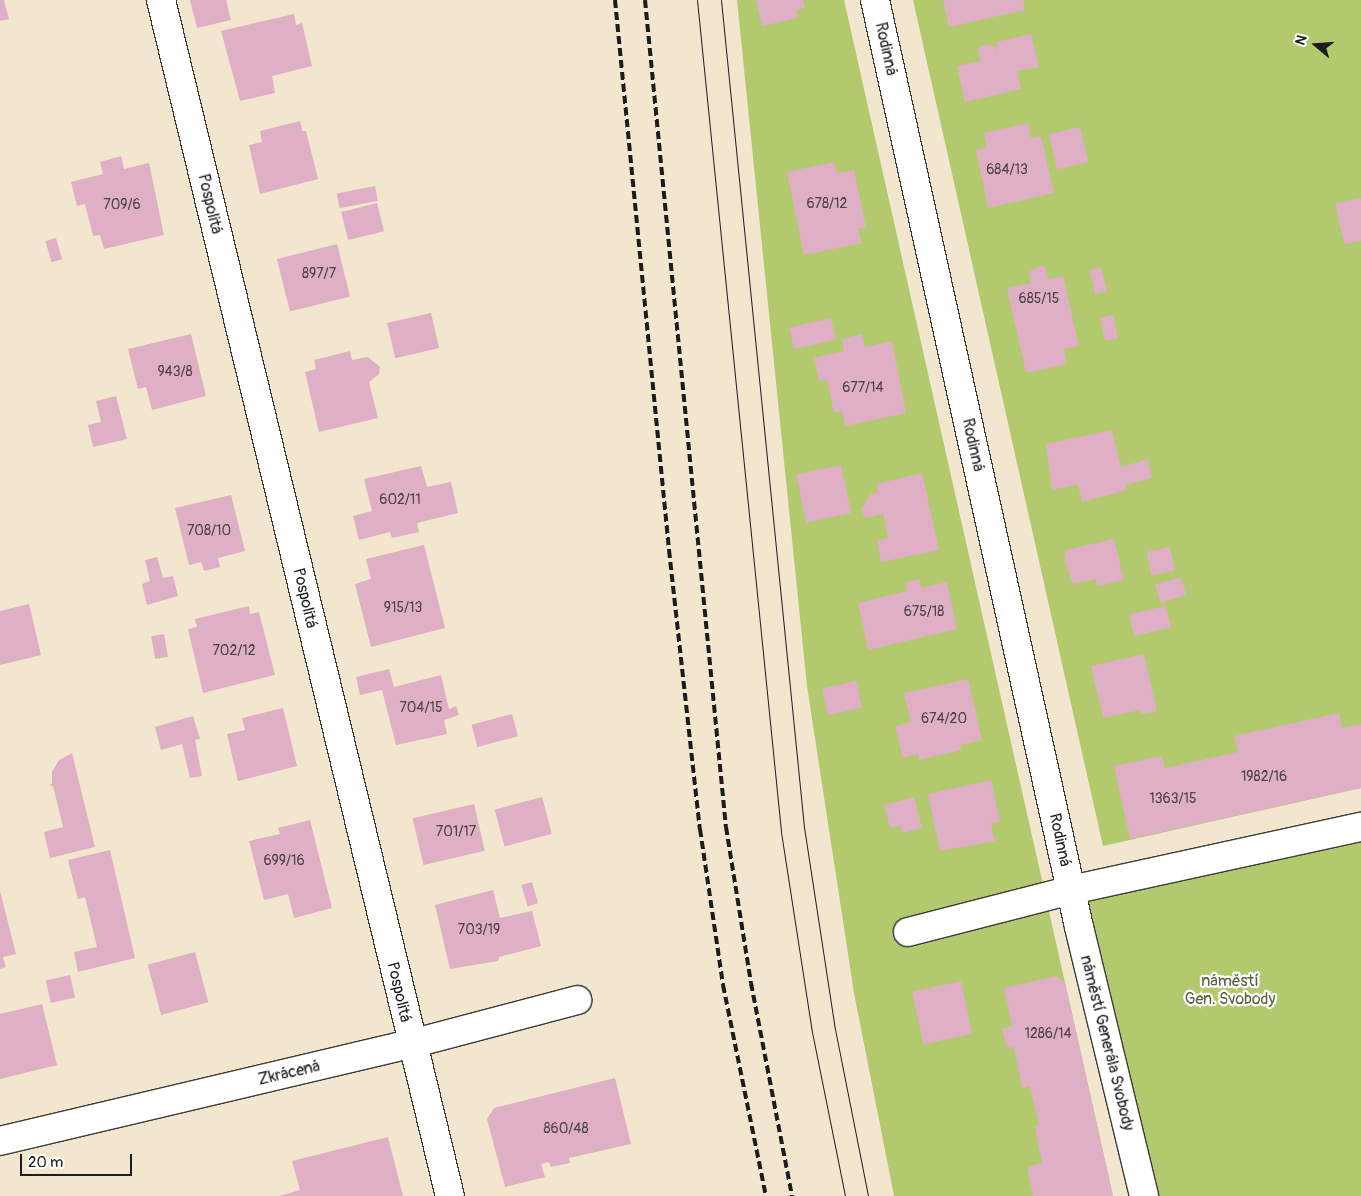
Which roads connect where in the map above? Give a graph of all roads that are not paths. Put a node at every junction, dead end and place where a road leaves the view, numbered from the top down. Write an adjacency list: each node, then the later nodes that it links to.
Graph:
1 (161, 0): 7 (street, Pospolitá)
2 (875, 0): 4 (street, Rodinná)
3 (1361, 827): 4 (street)
4 (1071, 890): 5 (street); 10 (street, náměstí Generála Svobody)
5 (908, 932)
6 (577, 1000): 7 (street, Zkrácená)
7 (411, 1044): 8 (street, Zkrácená); 9 (street, Pospolitá)
8 (0, 1142)
9 (450, 1196)
10 (1144, 1196)

